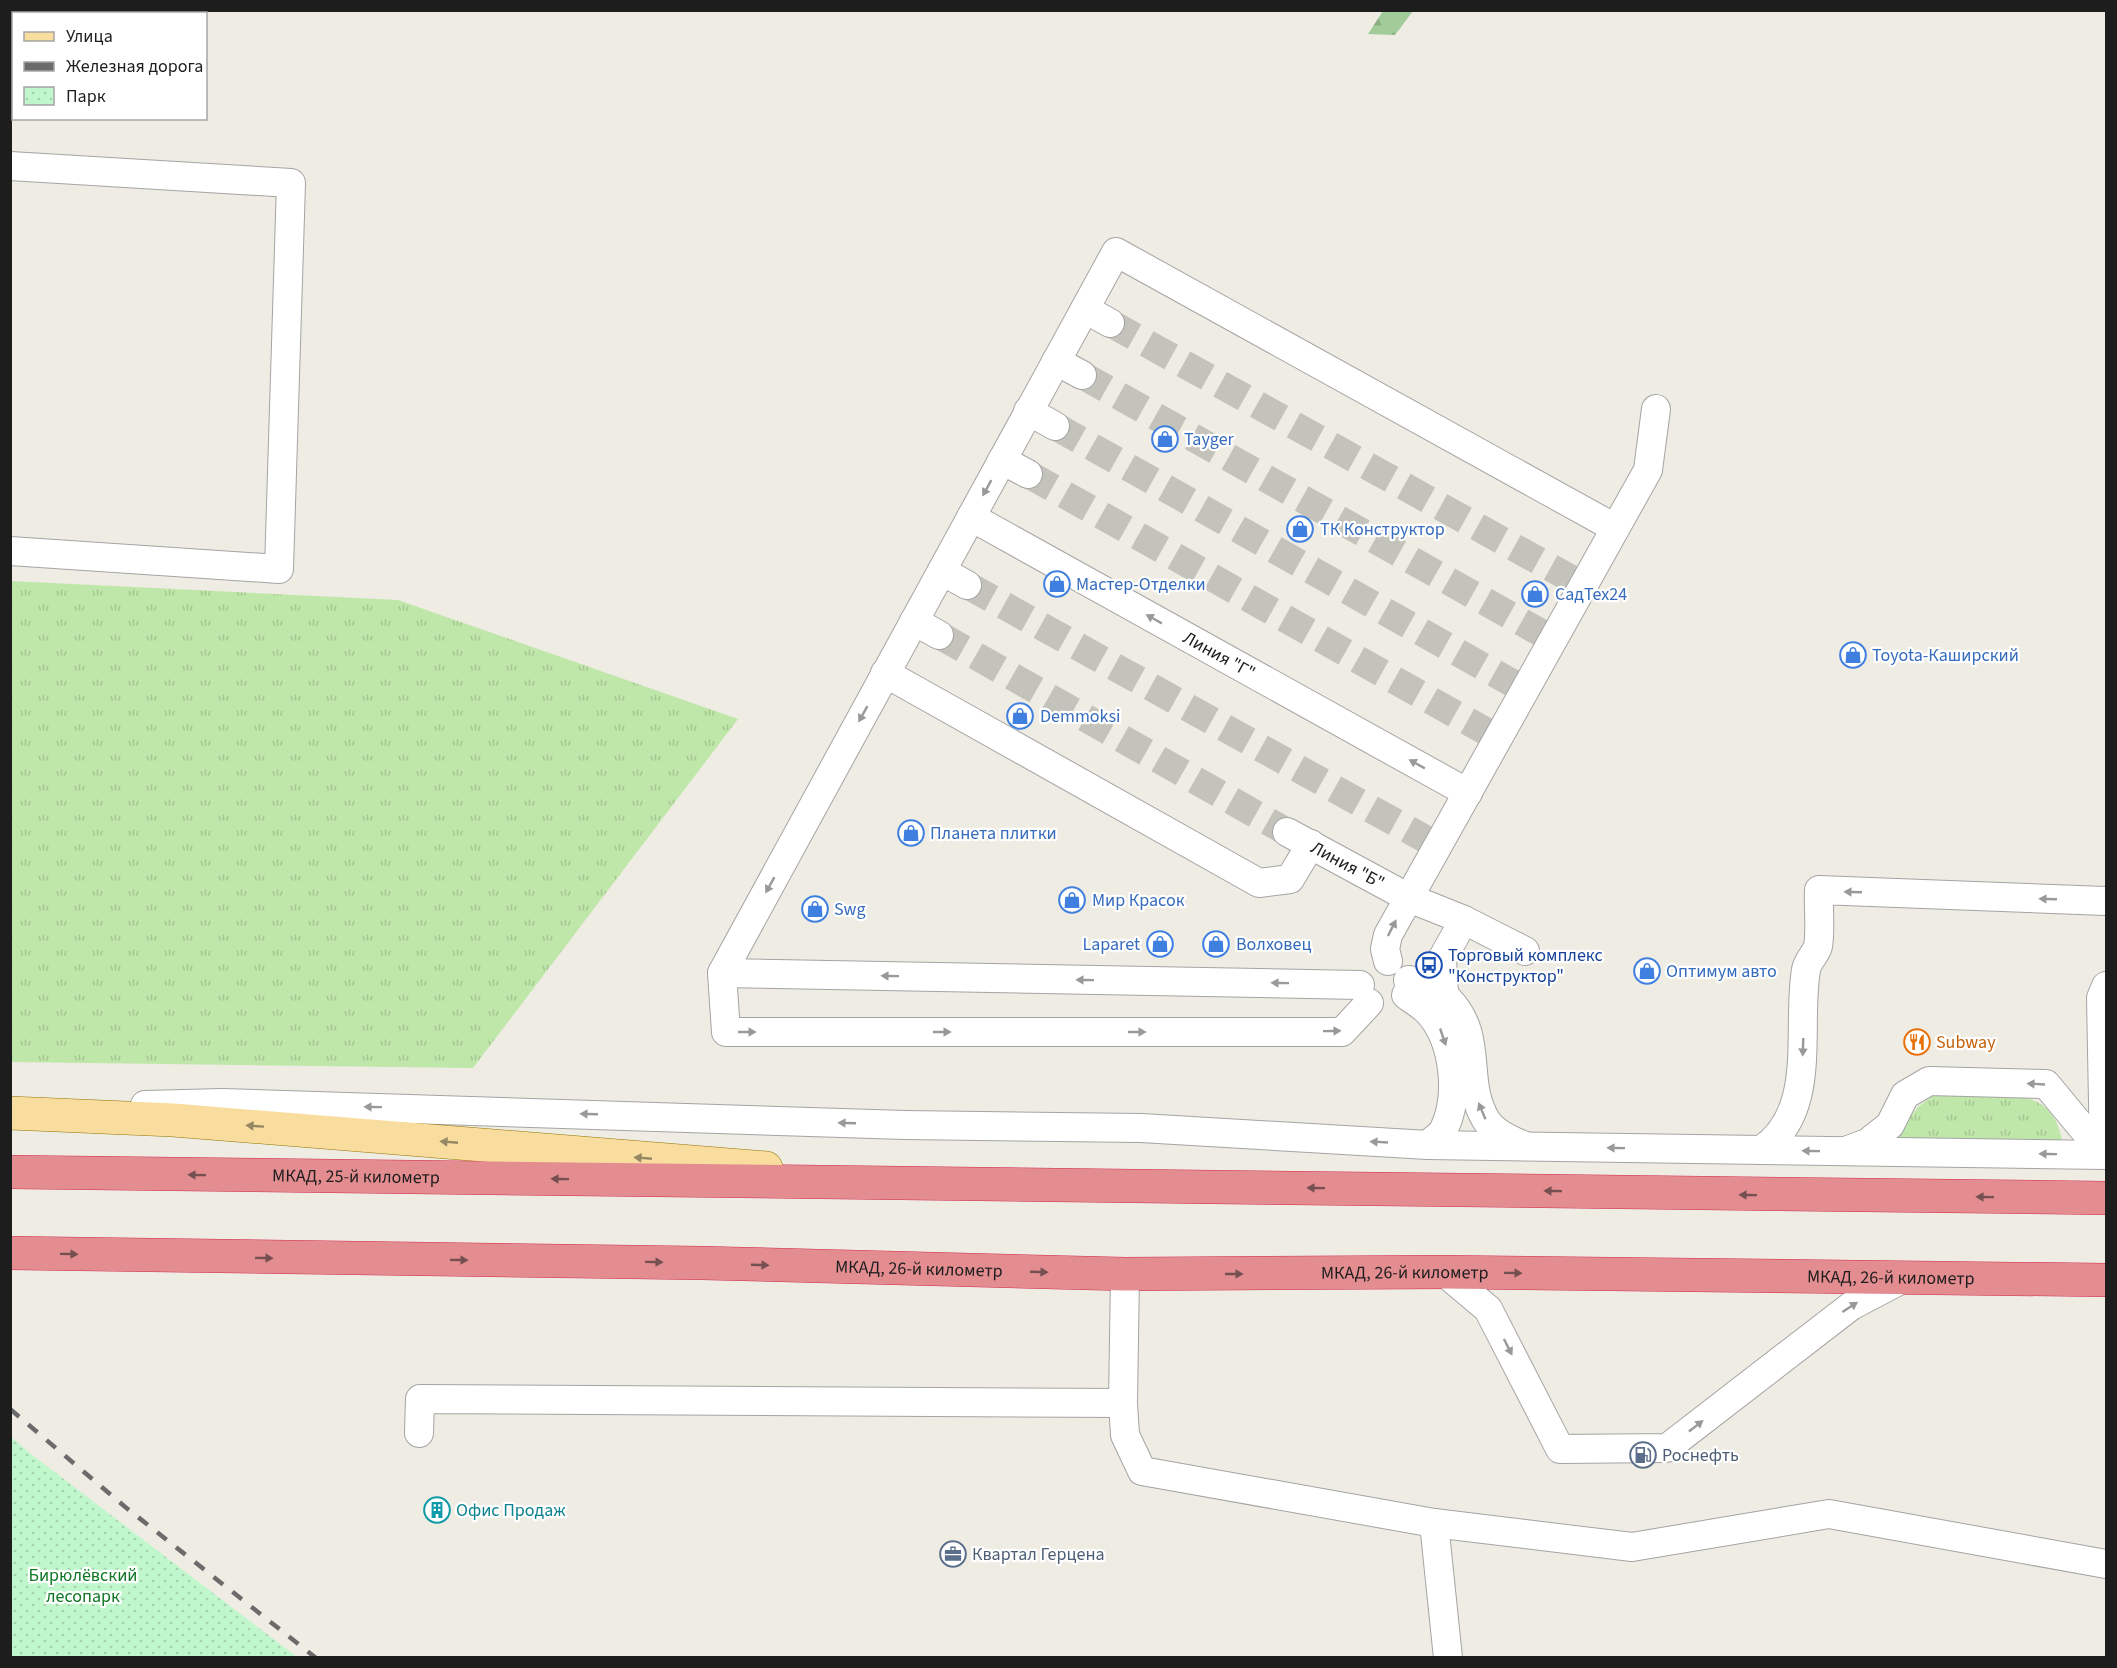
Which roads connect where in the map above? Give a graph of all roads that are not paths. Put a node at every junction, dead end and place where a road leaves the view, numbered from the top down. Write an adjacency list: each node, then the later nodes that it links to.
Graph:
1 (10, 166): 13 (street)
2 (1084, 309): 3 (street); 4 (street); 12 (street)
3 (1110, 323)
4 (1056, 361): 5 (street); 7 (street)
5 (1082, 375)
6 (1656, 409): 12 (street)
7 (1028, 411): 8 (street); 9 (street)
8 (1055, 426)
9 (1002, 460): 10 (street); 11 (street, one-way to 11)
10 (1028, 474)
11 (971, 517): 14 (street); 19 (street, Линия "Г", one-way to 11)
12 (1616, 528): 19 (street)
13 (10, 551)
14 (942, 571): 15 (street); 16 (street)
15 (968, 585)
16 (914, 621): 17 (street); 18 (street)
17 (939, 635)
18 (885, 673): 20 (street, Линия "Б"); 24 (street, one-way to 24)
19 (1468, 793): 20 (street)
20 (1408, 898): 22 (street, Линия "Б"); 25 (street, one-way to 20)
21 (2106, 901): 33 (street, one-way to 33)
22 (1464, 920): 23 (street, Линия "Б"); 28 (street)
23 (1525, 951)
24 (722, 973): 27 (street, one-way to 24); 27 (street, one-way to 27)
25 (1400, 978): 27 (street); 27 (street); 28 (street); 31 (street, one-way to 31)
26 (2106, 986): 35 (street)
27 (1364, 994)
28 (1444, 994): 32 (street, one-way to 28)
29 (10, 1108): 31 (street, one-way to 29)
30 (10, 1113): 37 (main road, one-way to 30)
31 (1428, 1145): 32 (street)
32 (1525, 1146): 33 (street, one-way to 32)
33 (1761, 1150): 34 (street, one-way to 33)
34 (1844, 1151): 35 (street, one-way to 34); 35 (street, one-way to 34)
35 (2105, 1154)
36 (10, 1172): 37 (highway, МКАД, 25-й километр, one-way to 36)
37 (953, 1184): 38 (highway, one-way to 37)
38 (2106, 1198)
39 (10, 1253): 41 (highway, МКАД, 26-й километр, one-way to 41)
40 (1444, 1272): 41 (highway, МКАД, 26-й километр, one-way to 40); 42 (highway, МКАД, 26-й километр, one-way to 42); 42 (street, one-way to 42)
41 (1125, 1274): 44 (street)
42 (1906, 1277): 43 (highway, МКАД, 26-й километр)
43 (2106, 1280)
44 (1123, 1403): 45 (street); 46 (street)
45 (419, 1433)
46 (1434, 1523): 47 (street); 48 (street)
47 (2106, 1564)
48 (1448, 1658)

